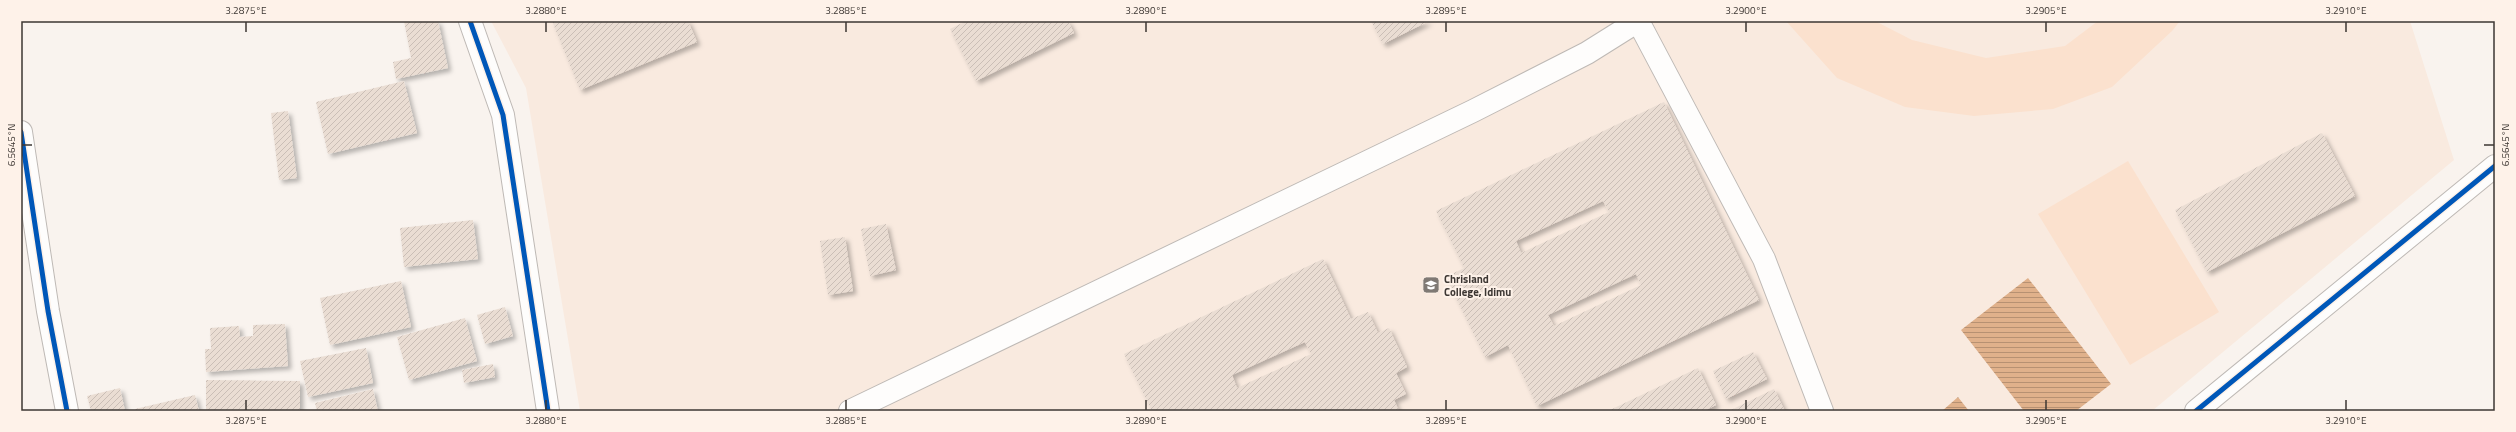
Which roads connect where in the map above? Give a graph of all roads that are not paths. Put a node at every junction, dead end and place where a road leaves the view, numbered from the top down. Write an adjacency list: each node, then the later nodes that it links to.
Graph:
1 (470, 21): 6 (street)
2 (1638, 21): 7 (street); 8 (street)
3 (21, 132): 5 (street)
4 (2495, 166): 9 (street)
5 (61, 409)
6 (548, 411)
7 (850, 411)
8 (1822, 411)
9 (2196, 411)

